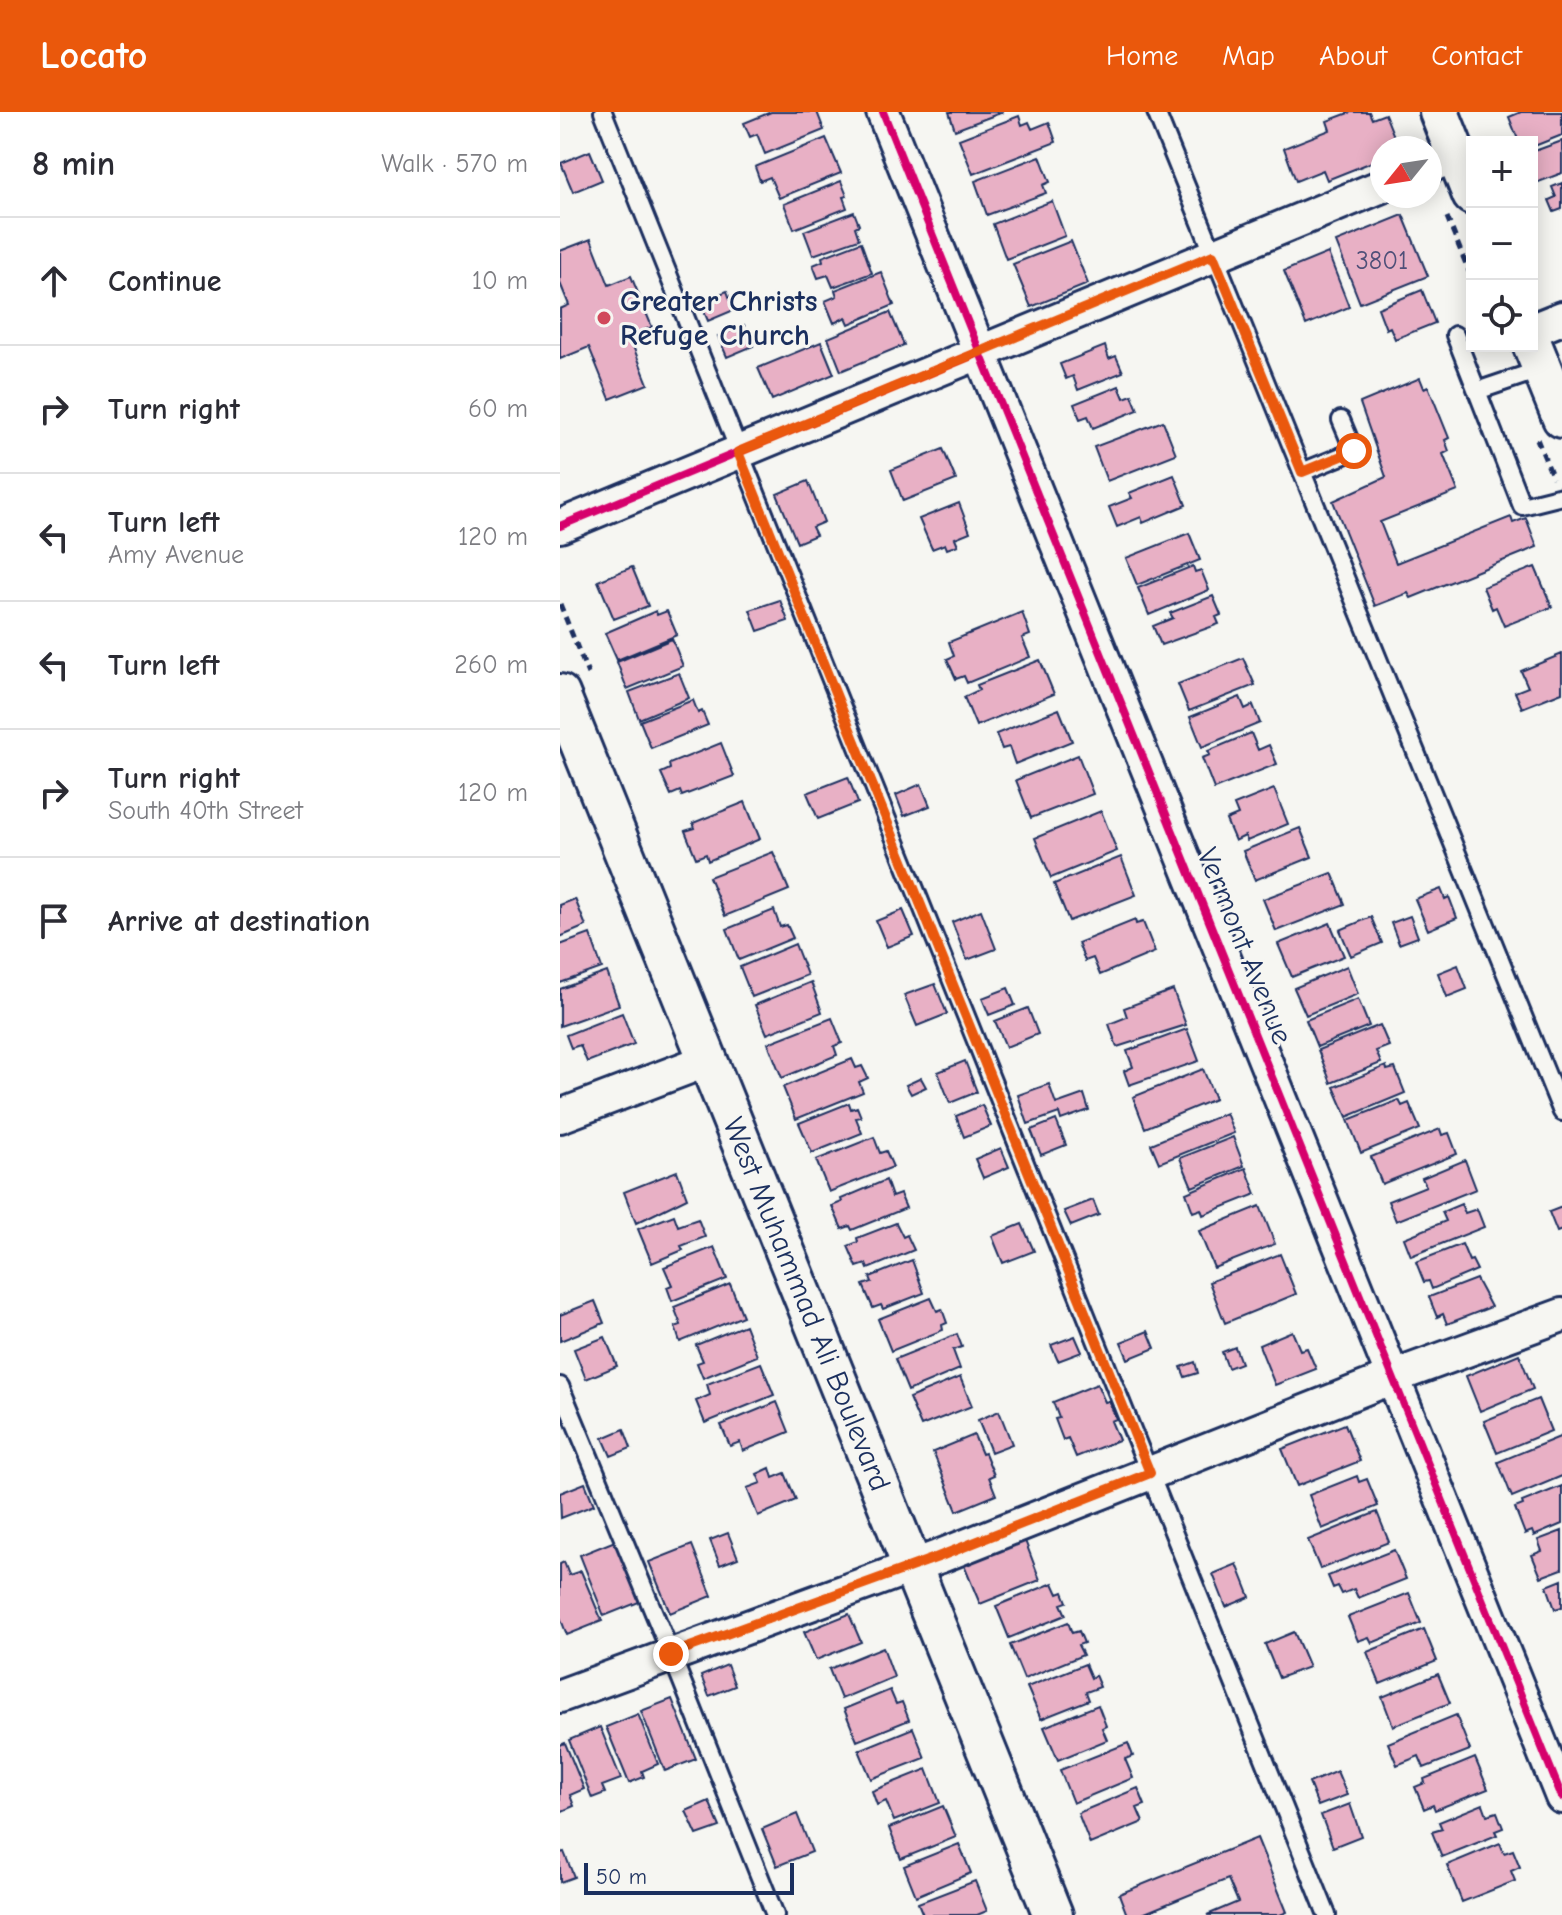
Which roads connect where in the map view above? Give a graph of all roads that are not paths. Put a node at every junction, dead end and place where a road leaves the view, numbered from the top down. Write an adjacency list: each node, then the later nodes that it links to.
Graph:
1 (603, 112): 17 (lane)
2 (883, 112): 12 (street, Vermont Avenue)
3 (1156, 112): 8 (lane)
4 (1439, 112): 5 (street)
5 (1443, 160): 7 (street)
6 (1370, 191): 8 (street)
7 (1457, 200)
8 (1213, 255): 12 (street); 18 (lane)
9 (1562, 318): 10 (street)
10 (1538, 328)
11 (1455, 335): 14 (lane)
12 (980, 352): 17 (street); 26 (street, Vermont Avenue)
13 (1537, 356): 14 (lane); 15 (street)
14 (1477, 391): 19 (lane)
15 (1562, 418)
16 (1341, 420): 18 (lane)
17 (738, 452): 20 (street); 29 (lane)
18 (1302, 472): 23 (lane)
19 (1562, 496)
20 (560, 526)
21 (560, 694): 22 (street, West Muhammad Ali Boulevard)
22 (708, 1060): 24 (street); 30 (street, West Muhammad Ali Boulevard)
23 (1562, 1112)
24 (560, 1116)
25 (1562, 1315): 26 (street)
26 (1393, 1377): 29 (street); 33 (street, Vermont Avenue)
27 (560, 1386): 28 (lane)
28 (566, 1414): 31 (lane)
29 (1150, 1473): 30 (street); 36 (lane)
30 (913, 1566): 31 (street); 35 (street, West Muhammad Ali Boulevard)
31 (671, 1654): 32 (street); 34 (lane)
32 (560, 1696)
33 (1562, 1797)
34 (775, 1915)
35 (1053, 1915)
36 (1327, 1915)

